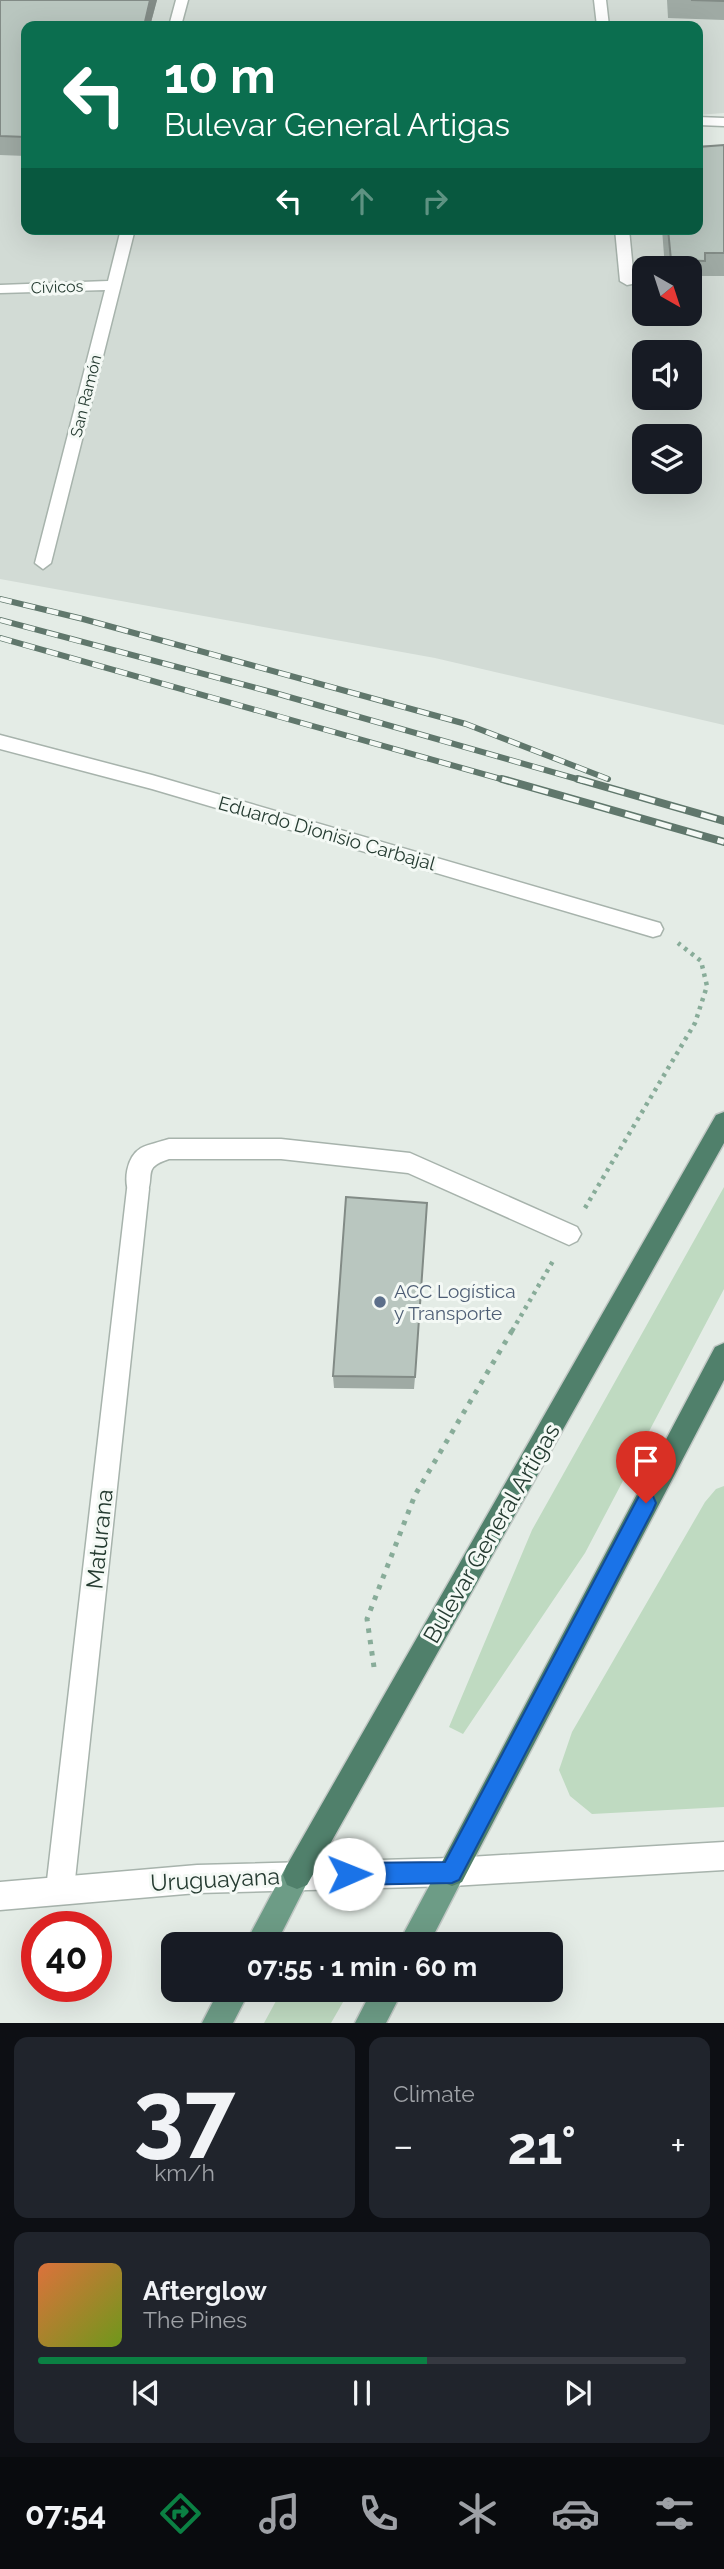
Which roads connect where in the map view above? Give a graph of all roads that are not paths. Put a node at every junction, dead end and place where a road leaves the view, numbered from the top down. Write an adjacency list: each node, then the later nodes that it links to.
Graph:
1 (182, 0): 3 (street)
2 (600, 0): 4 (street)
3 (177, 21)
4 (602, 21)
5 (703, 121): 6 (street)
6 (724, 122)
7 (127, 235): 10 (street, San Ramón)
8 (623, 235): 9 (street)
9 (627, 281)
10 (115, 285): 11 (street, Cívicos); 12 (street, San Ramón)
11 (0, 289)
12 (43, 563)
13 (1, 749): 14 (street, Eduardo Dionisio Carbajal)
14 (653, 929)
15 (724, 1122): 20 (highway, Bulevar General Artigas)
16 (569, 1234): 21 (street, Maturana)
17 (724, 1355): 19 (highway)
18 (724, 1856): 19 (street, Uruguayana)
19 (452, 1872): 20 (street, Uruguayana); 24 (main road)
20 (297, 1875): 21 (street, Uruguayana); 23 (main road, Bulevar General Artigas)
21 (60, 1889): 22 (street, Uruguayana)
22 (0, 1896)
23 (266, 1932)
24 (420, 1932)
25 (228, 2002): 27 (main road)
26 (381, 2002): 28 (main road)
27 (217, 2023)
28 (370, 2023)

